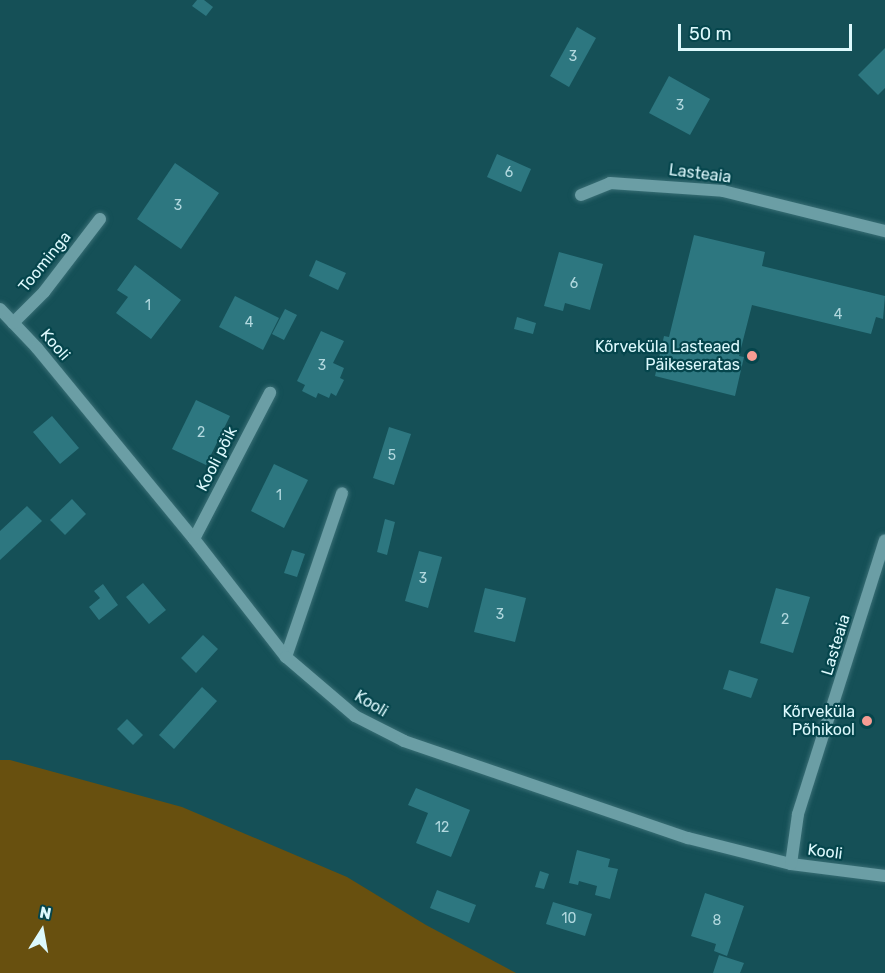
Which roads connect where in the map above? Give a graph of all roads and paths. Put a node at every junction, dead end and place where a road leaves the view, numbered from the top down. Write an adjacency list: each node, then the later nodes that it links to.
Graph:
1 (581, 195): 3 (street, Lasteaia)
2 (100, 219): 5 (street, Toominga)
3 (885, 231)
4 (0, 309): 5 (street, Kooli)
5 (13, 323): 8 (street, Kooli)
6 (270, 393): 8 (street, Kooli põik)
7 (342, 493): 10 (street)
8 (195, 539): 10 (street, Kooli)
9 (885, 540): 11 (street, Lasteaia)
10 (286, 657): 11 (street, Kooli)
11 (791, 864): 12 (street, Kooli)
12 (885, 876)

